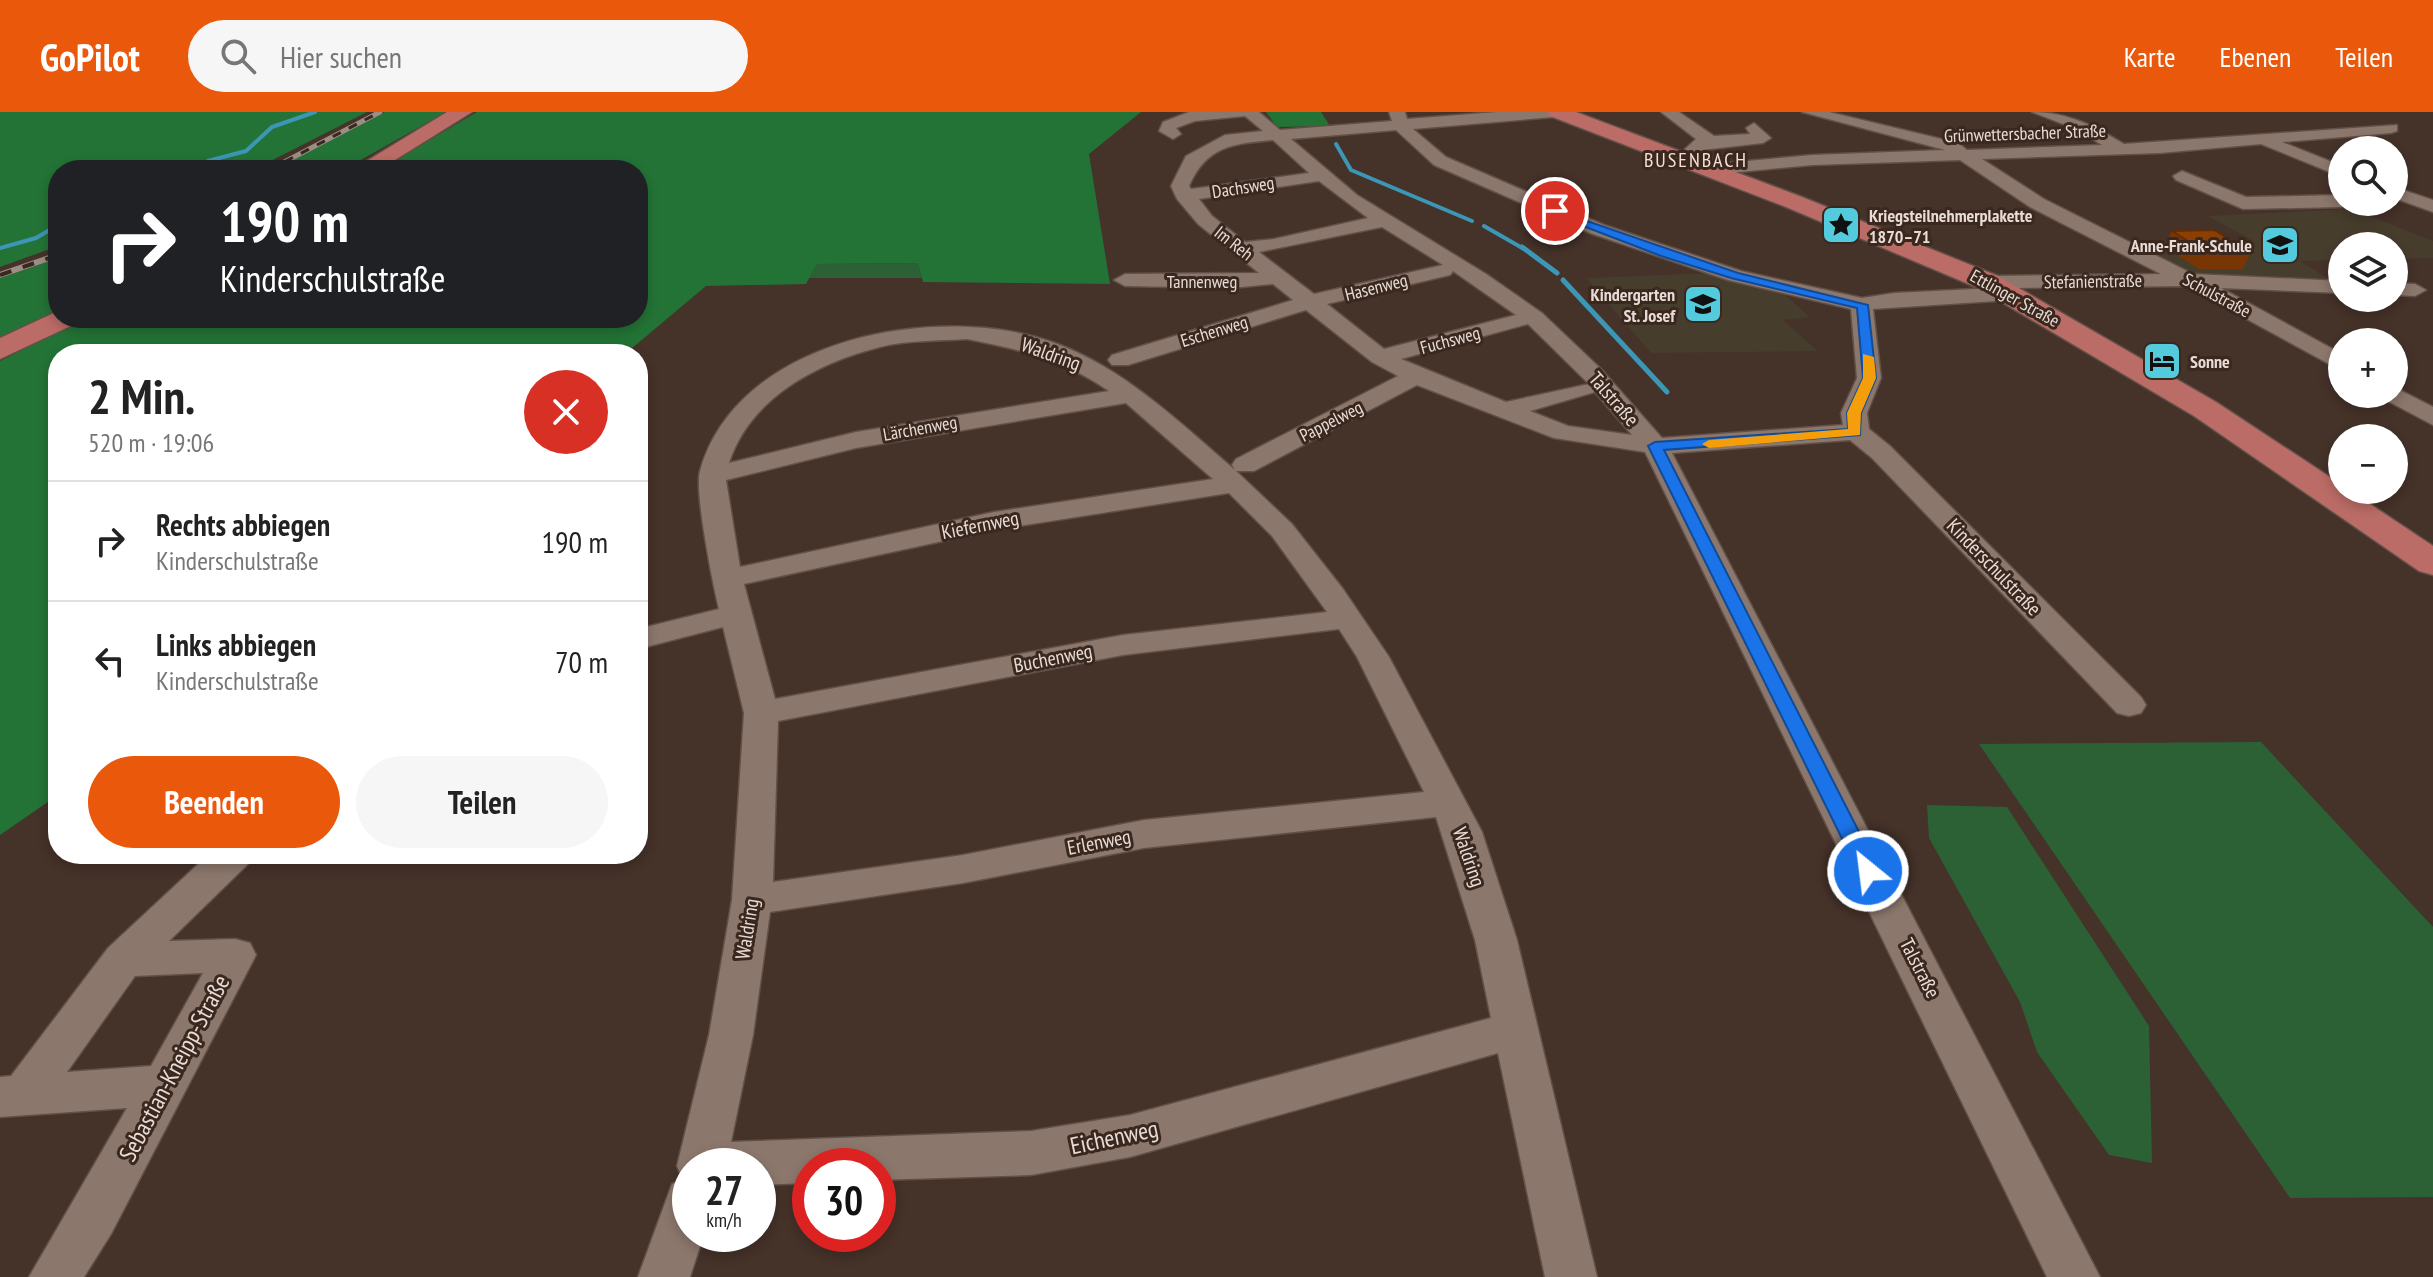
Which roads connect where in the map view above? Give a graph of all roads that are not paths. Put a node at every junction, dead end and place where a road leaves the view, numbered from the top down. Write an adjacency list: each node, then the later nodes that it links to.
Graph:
1 (462, 112): 16 (main road)
2 (1241, 112): 11 (street)
3 (1555, 112): 7 (street); 15 (main road, Ettlinger Straße)
4 (1669, 112): 15 (street)
5 (1810, 112): 14 (street, Schulstraße)
6 (2040, 112): 13 (street)
7 (1399, 119): 8 (street); 33 (street)
8 (1261, 123): 19 (street, Talstraße); 21 (street)
9 (1754, 128): 15 (street)
10 (2391, 128): 12 (street, Grünwettersbacher Straße)
11 (1173, 134)
12 (2260, 140): 13 (street, Grünwettersbacher Straße); 17 (street)
13 (2122, 150): 14 (street, Grünwettersbacher Straße)
14 (1967, 155): 15 (street, Grünwettersbacher Straße); 29 (street, Schulstraße)
15 (1712, 159): 31 (main road, Ettlinger Straße)
16 (380, 160)
17 (2328, 167)
18 (2182, 176): 22 (street)
19 (1311, 177): 21 (street, Dachsweg); 24 (street, Talstraße)
20 (2408, 194): 23 (street)
21 (1183, 195): 25 (street, Im Reh)
22 (2328, 201)
23 (2433, 206)
24 (1374, 222): 25 (street); 47 (street, Talstraße)
25 (1241, 248): 27 (street, Im Reh)
26 (1443, 271): 32 (street, Hasenweg)
27 (1278, 277): 28 (street, Tannenweg); 32 (street, Im Reh)
28 (1125, 280)
29 (2190, 280): 30 (street, Stefanienstraße); 31 (street, Stefanienstraße); 37 (street, Schulstraße)
30 (2328, 286)
31 (2000, 288): 33 (street); 50 (main road, Ettlinger Straße)
32 (1309, 302): 38 (street, Im Reh); 39 (street, Eschenweg)
33 (1862, 305): 46 (street)
34 (1519, 321): 38 (street, Fuchsweg)
35 (48, 326): 36 (main road)
36 (0, 350)
37 (2328, 356)
38 (1380, 357): 40 (street, Im Reh)
39 (1120, 360)
40 (1416, 376): 44 (street, Im Reh); 49 (street, Pappelweg)
41 (1584, 390): 44 (street)
42 (1131, 395): 48 (street, Lärchenweg); 48 (street, Waldring); 49 (street, Waldring)
43 (2408, 403): 45 (street)
44 (1506, 410): 47 (street, Im Reh)
45 (2433, 417)
46 (1856, 432): 47 (street); 54 (street, Kinderschulstraße)
47 (1655, 446): 69 (street, Talstraße)
48 (712, 475): 51 (street, Waldring)
49 (1240, 475): 51 (street, Kiefernweg); 52 (street, Waldring)
50 (2433, 563)
51 (732, 596): 53 (street); 55 (street, Waldring)
52 (1347, 619): 55 (street, Buchenweg); 56 (street, Waldring)
53 (648, 634)
54 (2129, 705)
55 (761, 713): 58 (street, Waldring)
56 (1448, 803): 58 (street, Erlenweg); 60 (street, Waldring)
57 (224, 864): 59 (street)
58 (752, 900): 63 (street, Waldring)
59 (123, 960): 61 (street, Sebastian-Kneipp-Straße); 62 (street)
60 (1514, 1030): 64 (street, Eichenweg); 68 (street, Waldring)
61 (166, 1085): 62 (street); 66 (street, Sebastian-Kneipp-Straße)
62 (12, 1096)
63 (705, 1148)
64 (776, 1171)
65 (672, 1252): 67 (street, Waldring)
66 (55, 1277)
67 (664, 1277)
68 (1571, 1277)
69 (2074, 1277)

